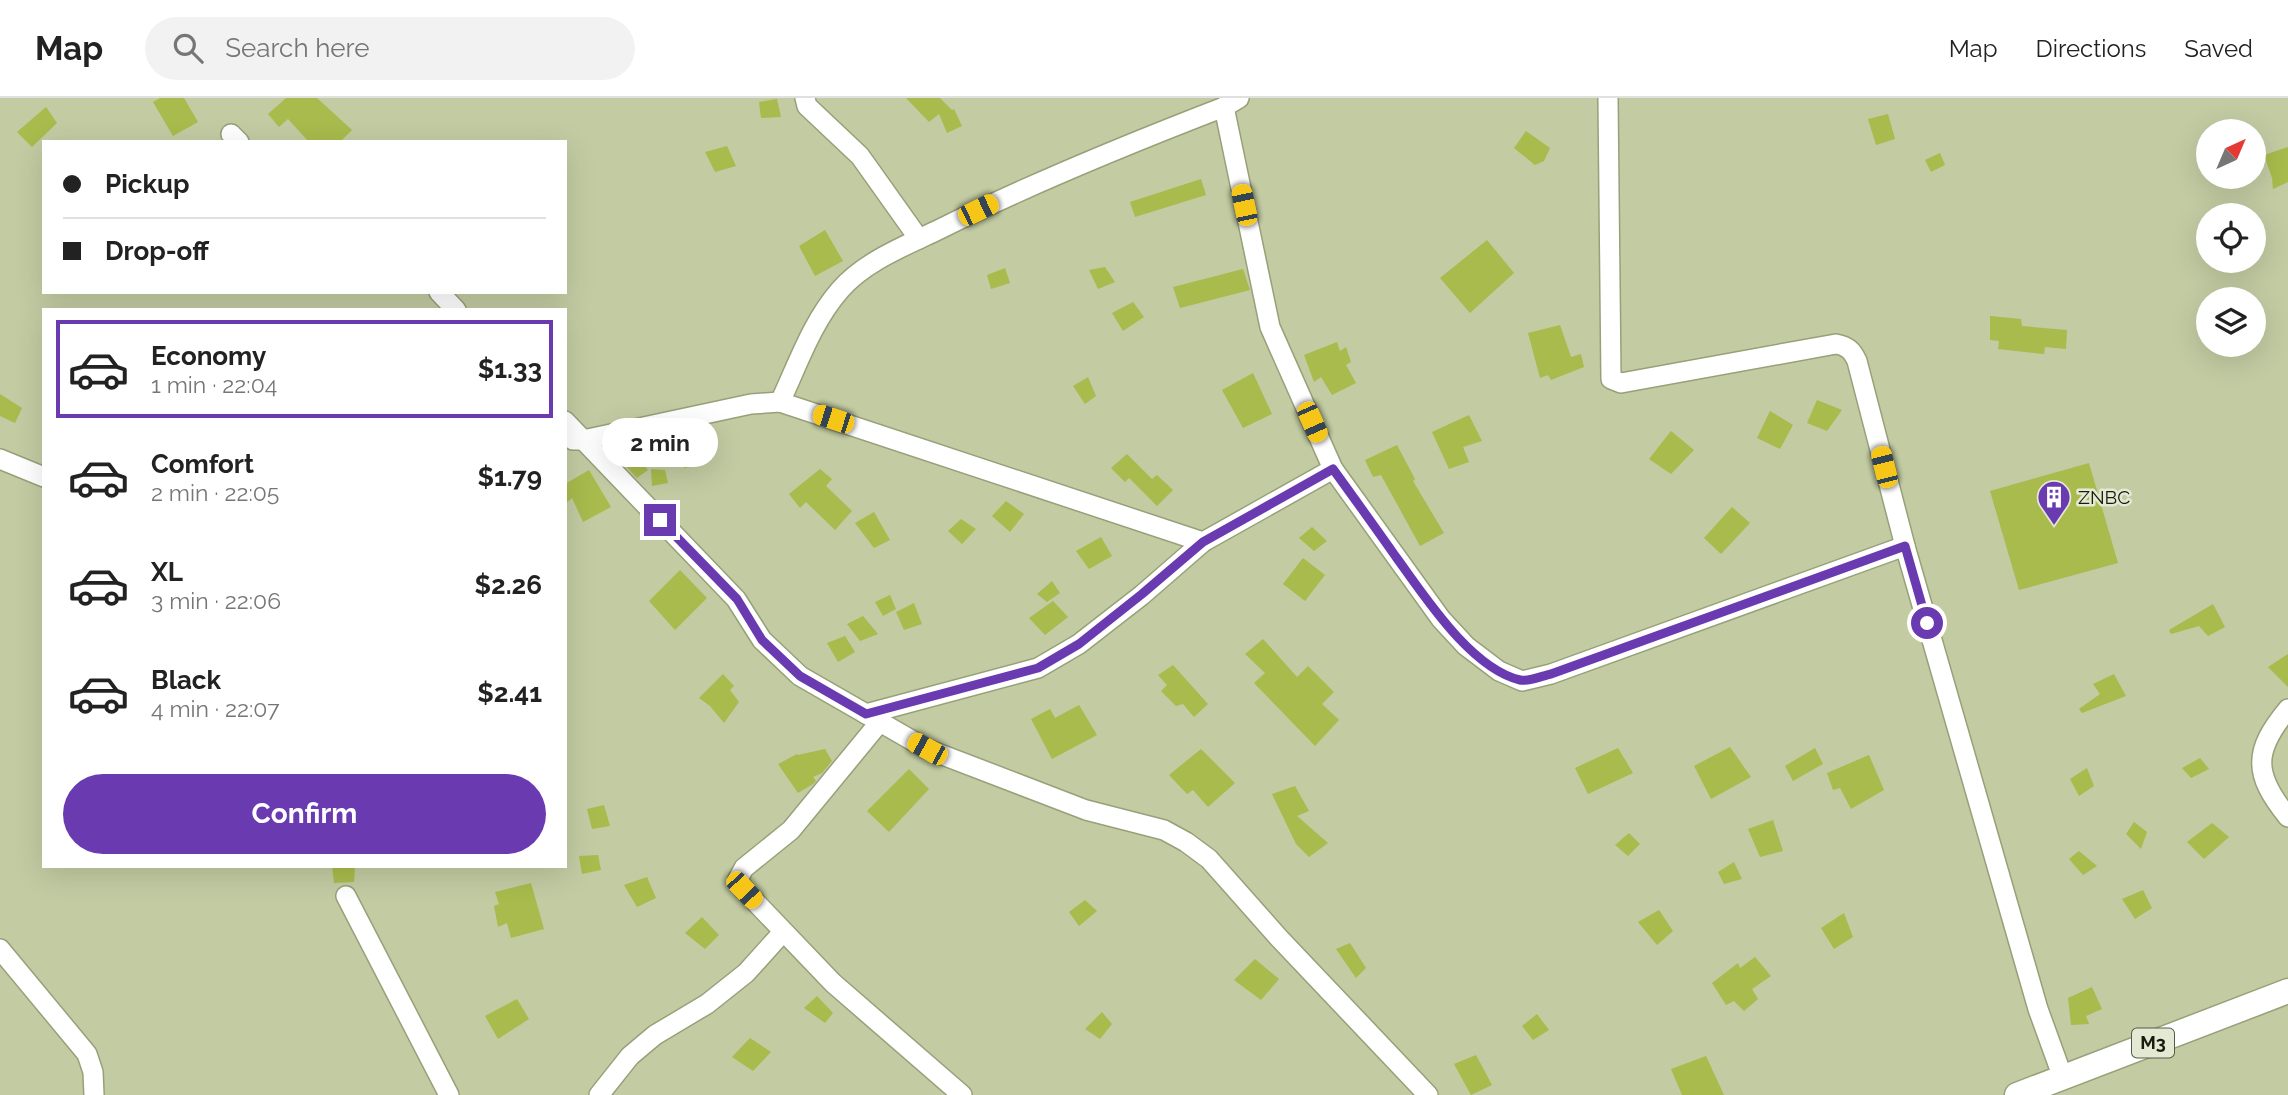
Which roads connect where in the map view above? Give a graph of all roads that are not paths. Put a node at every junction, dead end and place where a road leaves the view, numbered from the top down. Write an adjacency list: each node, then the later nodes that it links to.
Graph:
1 (805, 98): 4 (street)
2 (1608, 98): 13 (street)
3 (1231, 102): 4 (street); 10 (street)
4 (919, 239): 7 (street)
5 (441, 294): 6 (street)
6 (454, 308)
7 (780, 402): 8 (street); 12 (street)
8 (574, 440): 15 (street)
9 (0, 459): 11 (street)
10 (1333, 469): 12 (street); 13 (street)
11 (42, 476)
12 (1203, 542): 15 (street)
13 (1905, 546): 21 (street)
14 (2288, 709): 16 (street)
15 (873, 718): 18 (street); 26 (street)
16 (2288, 817)
17 (346, 896): 23 (street)
18 (783, 932): 24 (street); 25 (street)
19 (0, 950): 22 (street)
20 (2288, 991): 21 (main road, M3)
21 (2063, 1078): 27 (main road, M3)
22 (94, 1095)
23 (449, 1095)
24 (599, 1095)
25 (962, 1095)
26 (1428, 1095)
27 (2017, 1095)

